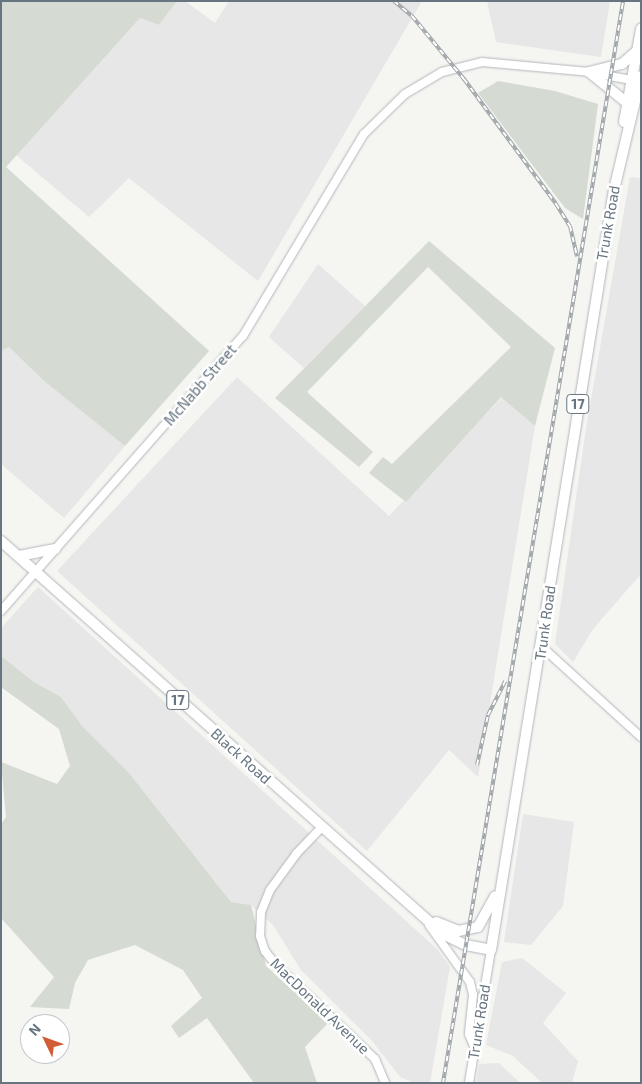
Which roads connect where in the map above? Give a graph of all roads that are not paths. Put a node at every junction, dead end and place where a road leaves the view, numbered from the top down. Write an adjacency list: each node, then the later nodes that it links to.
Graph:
1 (641, 29): 2 (highway, Trunk Road / 17)
2 (638, 51): 3 (highway); 4 (highway, Trunk Road / 17)
3 (588, 72): 4 (main road, McNabb Street); 5 (highway); 8 (main road, McNabb Street)
4 (638, 80): 5 (highway, Trunk Road / 17); 6 (highway, Trunk Road / 17)
5 (627, 103): 6 (highway, Trunk Road / 17)
6 (619, 162): 12 (highway, Trunk Road / 17)
7 (1, 541): 9 (highway, Black Road / 17)
8 (55, 549): 9 (highway); 10 (main road, McNabb Street)
9 (19, 556): 10 (highway, Black Road / 17)
10 (36, 571): 11 (main road, McNabb Street); 14 (highway, Black Road / 17)
11 (1, 611)
12 (542, 647): 13 (main road); 15 (highway, Trunk Road / 17)
13 (641, 737)
14 (321, 828): 16 (highway, Black Road / 17); 19 (main road, MacDonald Avenue)
15 (508, 851): 16 (highway); 17 (highway, Trunk Road / 17)
16 (422, 914): 17 (highway, Black Road / 17); 18 (main road)
17 (491, 950): 18 (main road, Trunk Road)
18 (475, 1050): 20 (main road, Trunk Road)
19 (385, 1083)
20 (469, 1083)

